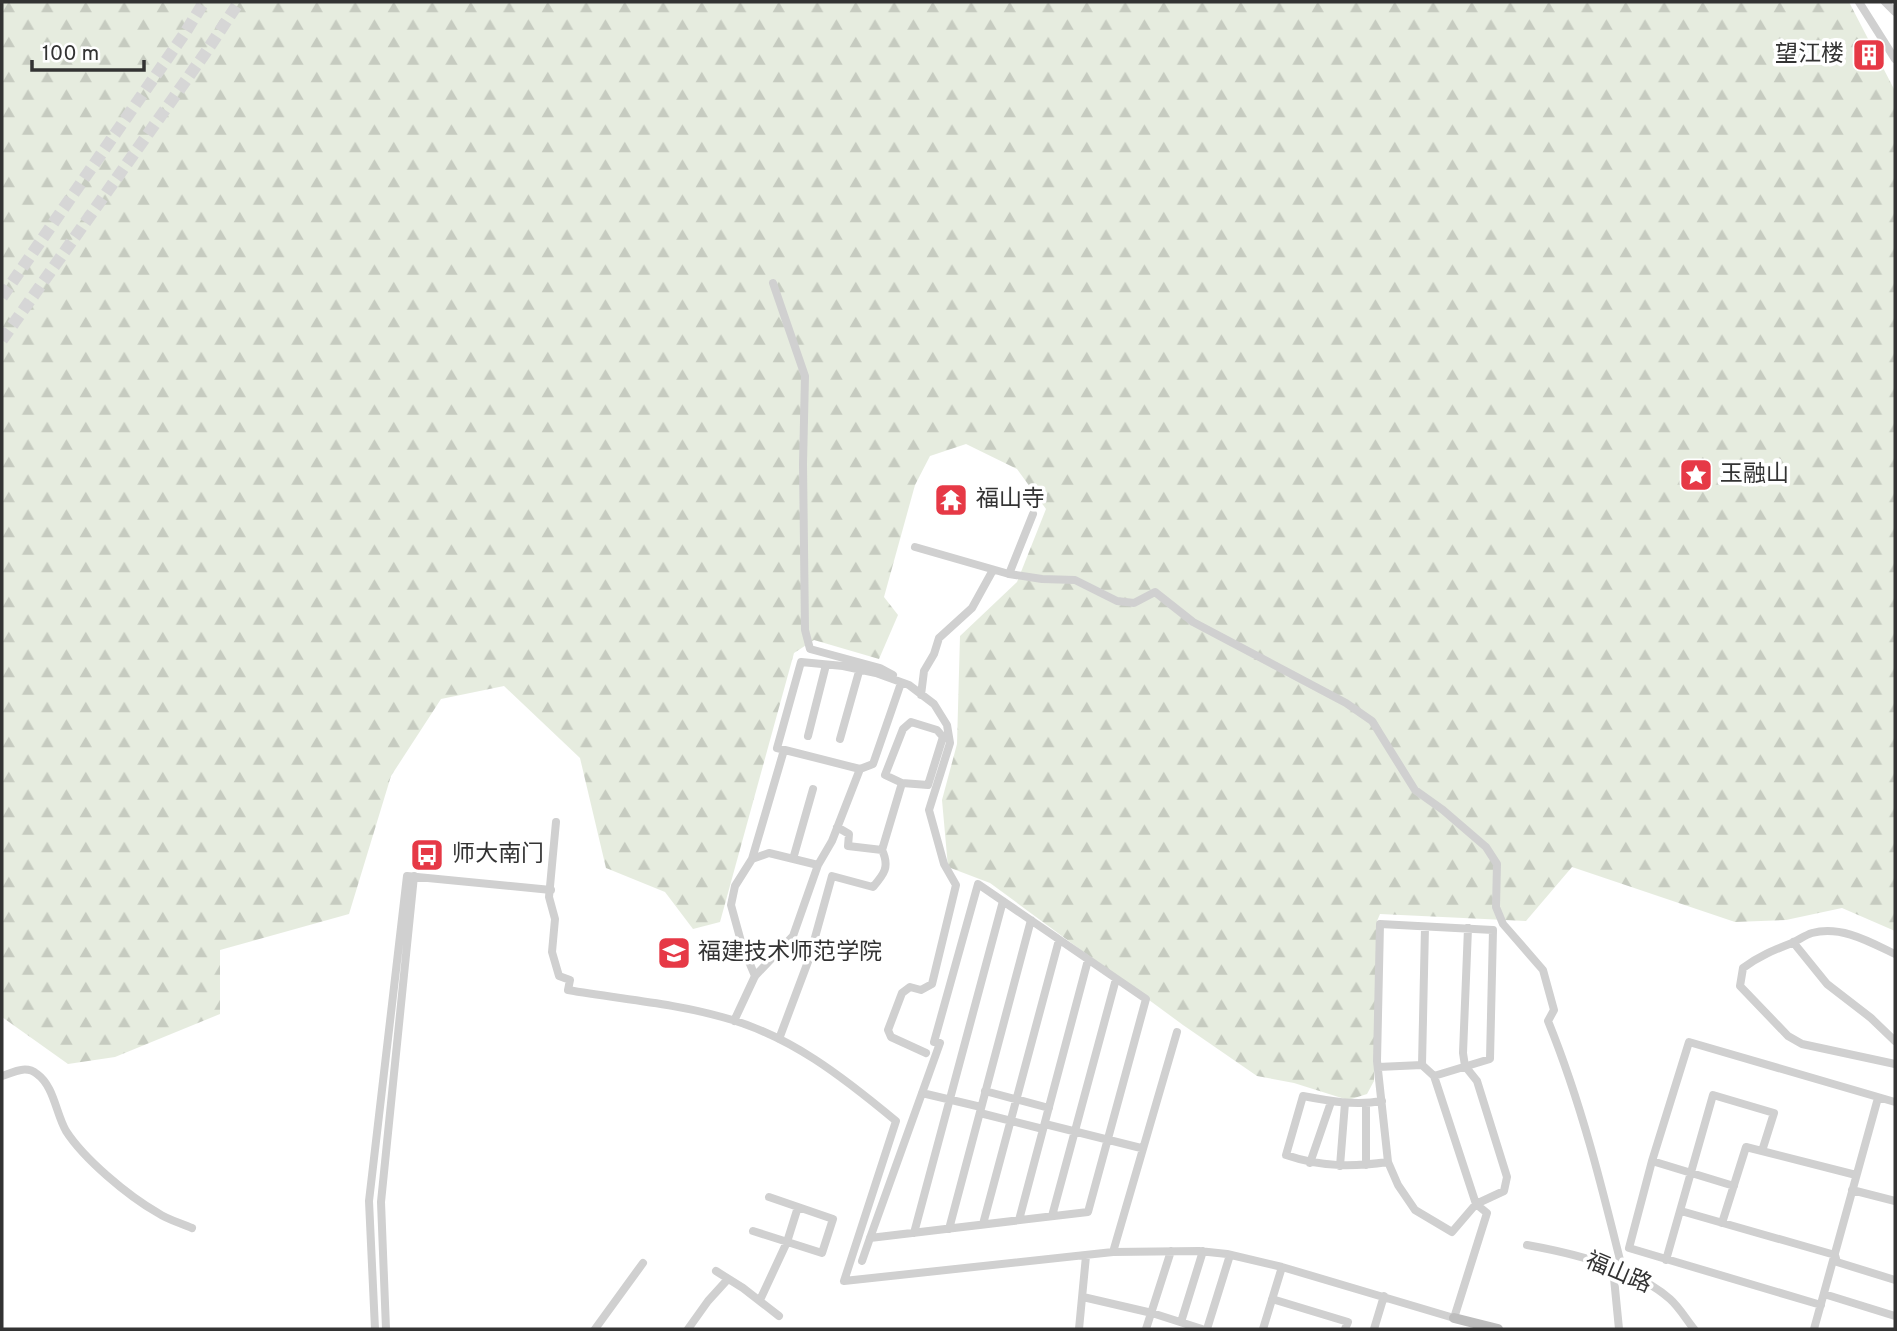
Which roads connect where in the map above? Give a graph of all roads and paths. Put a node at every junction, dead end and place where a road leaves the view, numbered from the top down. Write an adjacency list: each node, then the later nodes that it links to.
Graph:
1 (1859, 2): 4 (street)
2 (1885, 2): 3 (street)
3 (1895, 12)
4 (1895, 59)
5 (773, 283): 12 (street)
6 (1032, 514): 9 (street)
7 (915, 547): 8 (street)
8 (993, 570): 9 (street); 13 (street)
9 (1009, 575): 104 (street)
10 (826, 665): 11 (street); 14 (street); 16 (street)
11 (860, 668): 12 (street); 15 (street)
12 (905, 684): 13 (street); 17 (street)
13 (921, 695): 42 (street)
14 (808, 736)
15 (840, 739)
16 (784, 750): 17 (street); 23 (street)
17 (860, 769): 21 (street)
18 (902, 783): 18 (street); 22 (street)
19 (813, 789): 24 (street)
20 (556, 822): 27 (street)
21 (837, 827): 22 (street); 25 (street)
22 (882, 850): 40 (street)
23 (752, 859): 24 (street); 36 (street)
24 (793, 859): 25 (street)
25 (818, 865): 36 (street)
26 (414, 876): 27 (street); 118 (street); 119 (street)
27 (551, 890): 38 (street)
28 (1003, 901): 29 (street); 50 (street); 52 (street)
29 (1031, 920): 32 (street); 49 (street)
30 (1424, 927): 31 (street); 44 (street); 46 (street)
31 (1468, 928): 45 (street); 45 (street)
32 (1059, 940): 35 (street); 53 (street)
33 (1793, 942): 34 (street); 41 (street); 43 (street)
34 (1895, 954)
35 (1088, 960): 37 (street); 59 (street)
36 (755, 976): 38 (street)
37 (1116, 979): 63 (street); 64 (street)
38 (734, 1021): 40 (street)
39 (1177, 1032): 65 (street)
40 (779, 1039): 97 (street)
41 (1895, 1041)
42 (926, 1053)
43 (1895, 1064)
44 (1422, 1065): 46 (street); 48 (street)
45 (1465, 1066): 48 (street); 78 (street)
46 (1378, 1067): 54 (street)
47 (2, 1076): 85 (street)
48 (1434, 1076): 78 (street)
49 (985, 1091): 53 (street); 60 (street)
50 (922, 1093): 52 (street); 89 (street)
51 (1878, 1098): 56 (street); 67 (street); 73 (street)
52 (950, 1100): 60 (street); 88 (street)
53 (1017, 1100): 59 (street); 61 (street)
54 (1382, 1101): 58 (street); 68 (street)
55 (1331, 1102): 57 (street); 69 (street); 69 (street)
56 (1895, 1102)
57 (1345, 1103): 58 (street); 71 (street)
58 (1366, 1104): 70 (street)
59 (1049, 1108): 62 (street)
60 (980, 1110): 61 (street); 86 (street)
61 (1011, 1121): 62 (street); 84 (street)
62 (1044, 1126): 63 (street); 82 (street)
63 (1075, 1131): 64 (street); 81 (street)
64 (1108, 1140): 65 (street); 81 (street)
65 (1142, 1148): 94 (street)
66 (1762, 1151): 72 (street); 73 (street); 74 (street)
67 (1652, 1161): 72 (street); 98 (street)
68 (1388, 1162): 70 (street); 78 (street)
69 (1310, 1163): 71 (street)
70 (1366, 1165): 71 (street)
71 (1340, 1166)
72 (1692, 1172): 74 (street); 80 (street)
73 (1856, 1175): 75 (street)
74 (1734, 1186): 83 (street)
75 (1852, 1190): 77 (street); 96 (street)
76 (769, 1197): 79 (street)
77 (1895, 1201)
78 (1476, 1204): 116 (street)
79 (798, 1207): 90 (street); 90 (street)
80 (1681, 1211): 83 (street); 98 (street)
81 (1052, 1216): 82 (street)
82 (1019, 1220): 84 (street)
83 (1722, 1223): 96 (street)
84 (984, 1224): 86 (street)
85 (192, 1228)
86 (948, 1229): 88 (street)
87 (753, 1231): 90 (street)
88 (914, 1233): 89 (street)
89 (870, 1238): 99 (street)
90 (787, 1242): 111 (street)
91 (1527, 1245): 102 (street, 福山路)
92 (1171, 1251): 93 (street); 94 (street); 113 (street)
93 (1203, 1251): 95 (street); 117 (street)
94 (1113, 1252): 97 (street)
95 (1230, 1255): 101 (street); 125 (street)
96 (1835, 1255): 106 (street); 107 (street)
97 (1086, 1256): 109 (street)
98 (1666, 1260): 112 (street)
99 (862, 1261)
100 (643, 1263): 120 (street)
101 (1282, 1267): 108 (street); 110 (street)
102 (1613, 1268): 104 (street, 福山路); 131 (street)
103 (716, 1271): 105 (street)
104 (1623, 1272): 132 (street, 福山路)
105 (728, 1279): 111 (street); 121 (street)
106 (1895, 1280)
107 (1824, 1294): 112 (street); 115 (street)
108 (1384, 1296): 116 (street); 128 (street)
109 (1083, 1297): 113 (street); 122 (street)
110 (1272, 1299): 126 (street); 127 (street)
111 (760, 1300): 114 (street)
112 (1821, 1305): 133 (street)
113 (1152, 1313): 117 (street); 123 (street)
114 (779, 1315)
115 (1895, 1316)
116 (1454, 1318): 129 (street); 130 (street)
117 (1176, 1321): 124 (street); 125 (street)
118 (375, 1329)
119 (386, 1329)
120 (595, 1329)
121 (688, 1329)
122 (1079, 1329)
123 (1146, 1329)
124 (1169, 1329)
125 (1198, 1329)
126 (1263, 1329)
127 (1345, 1329)
128 (1374, 1329)
129 (1474, 1329)
130 (1499, 1329)
131 (1619, 1329)
132 (1694, 1329)
133 (1814, 1329)

